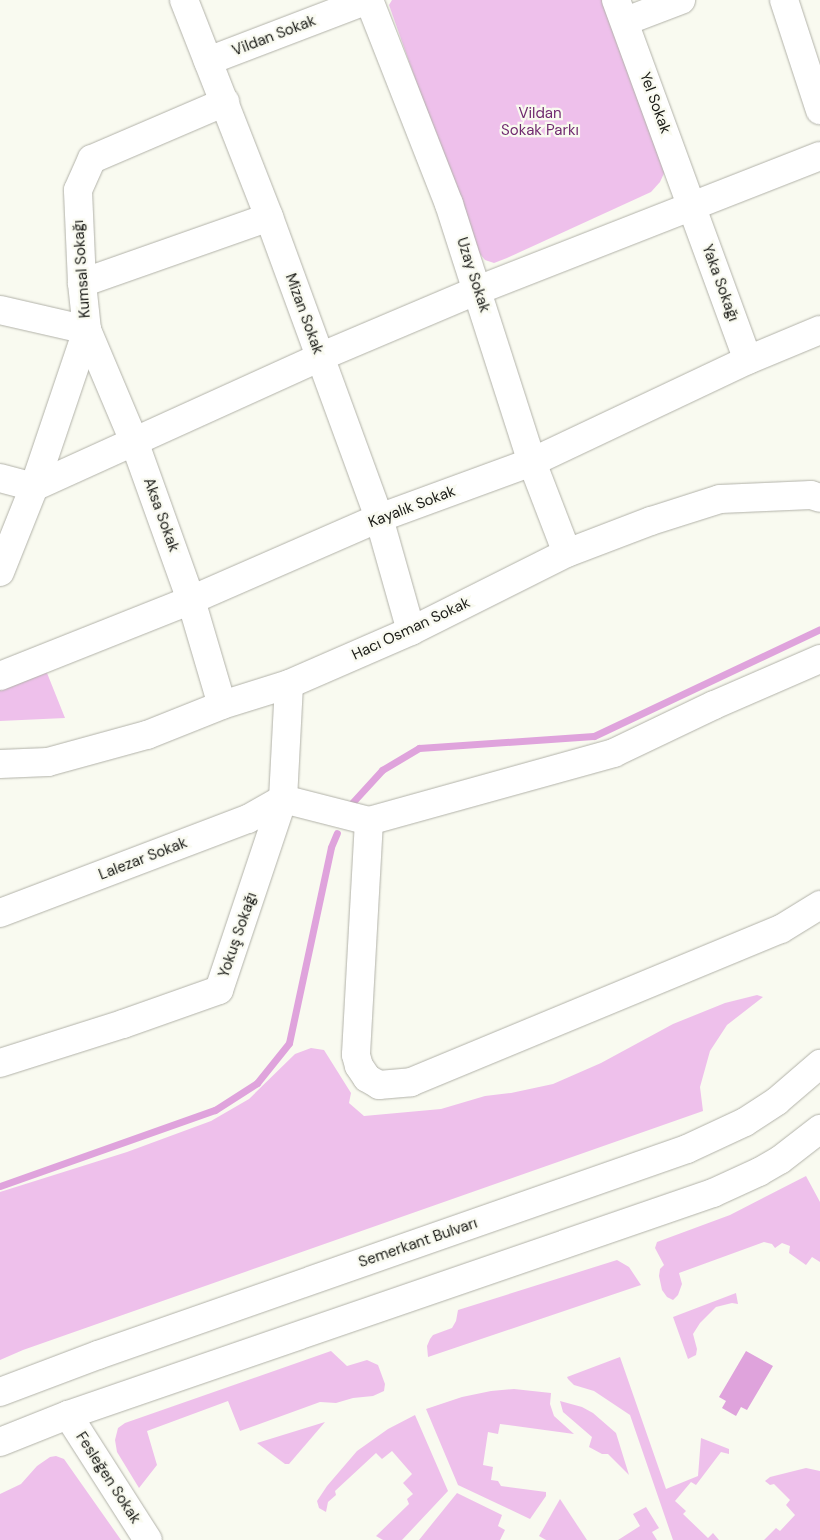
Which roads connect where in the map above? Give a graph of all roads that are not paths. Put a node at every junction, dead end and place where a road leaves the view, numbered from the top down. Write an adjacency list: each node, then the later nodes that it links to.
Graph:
1 (184, 0): 6 (street, Mizan Sokak)
2 (368, 0): 6 (street, Vildan Sokak); 13 (street, Uzay Sokak)
3 (681, 0): 5 (street)
4 (784, 0): 8 (street)
5 (621, 10): 10 (street, Yel Sokak)
6 (208, 61): 7 (street, Mizan Sokak)
7 (226, 102): 11 (street, Mizan Sokak); 12 (street, Kumsal Sokağı)
8 (820, 110)
9 (820, 156): 10 (street)
10 (692, 207): 13 (street); 18 (street, Yaka Sokağı)
11 (269, 217): 12 (street); 17 (street, Mizan Sokak)
12 (82, 283): 15 (street, Kumsal Sokağı)
13 (478, 290): 17 (street); 20 (street, Uzay Sokak)
14 (0, 310): 15 (street)
15 (87, 330): 19 (street, Aksa Sokak); 22 (street, Kumsal Sokağı)
16 (820, 330): 18 (street, Kayalık Sokak)
17 (320, 357): 19 (street); 24 (street, Mizan Sokak)
18 (748, 360): 20 (street, Kayalık Sokak)
19 (134, 441): 22 (street); 27 (street, Aksa Sokak)
20 (532, 462): 24 (street, Kayalık Sokak); 25 (street, Uzay Sokak)
21 (0, 478): 22 (street)
22 (34, 487): 26 (street, Kumsal Sokağı)
23 (820, 498): 25 (street, Hacı Osman Sokak)
24 (379, 518): 27 (street, Kayalık Sokak); 28 (street, Mizan Sokak)
25 (567, 553): 28 (street, Hacı Osman Sokak)
26 (0, 572)
27 (191, 600): 30 (street, Kayalık Sokak); 32 (street, Aksa Sokak)
28 (411, 631): 31 (street, Hacı Osman Sokak)
29 (820, 659): 35 (street)
30 (0, 676)
31 (289, 684): 32 (street, Hacı Osman Sokak); 34 (street, Yokuş Sokağı)
32 (222, 705): 33 (street, Hacı Osman Sokak)
33 (0, 764)
34 (283, 799): 35 (street); 37 (street, Lalezar Sokak); 38 (street, Yokuş Sokağı)
35 (369, 820): 36 (street)
36 (820, 905)
37 (0, 913)
38 (0, 1063)
39 (820, 1064): 41 (street, Semerkant Bulvarı)
40 (820, 1129): 42 (street)
41 (0, 1392)
42 (68, 1415): 43 (street); 44 (street, Fesleğen Sokak)
43 (0, 1442)
44 (148, 1540)

